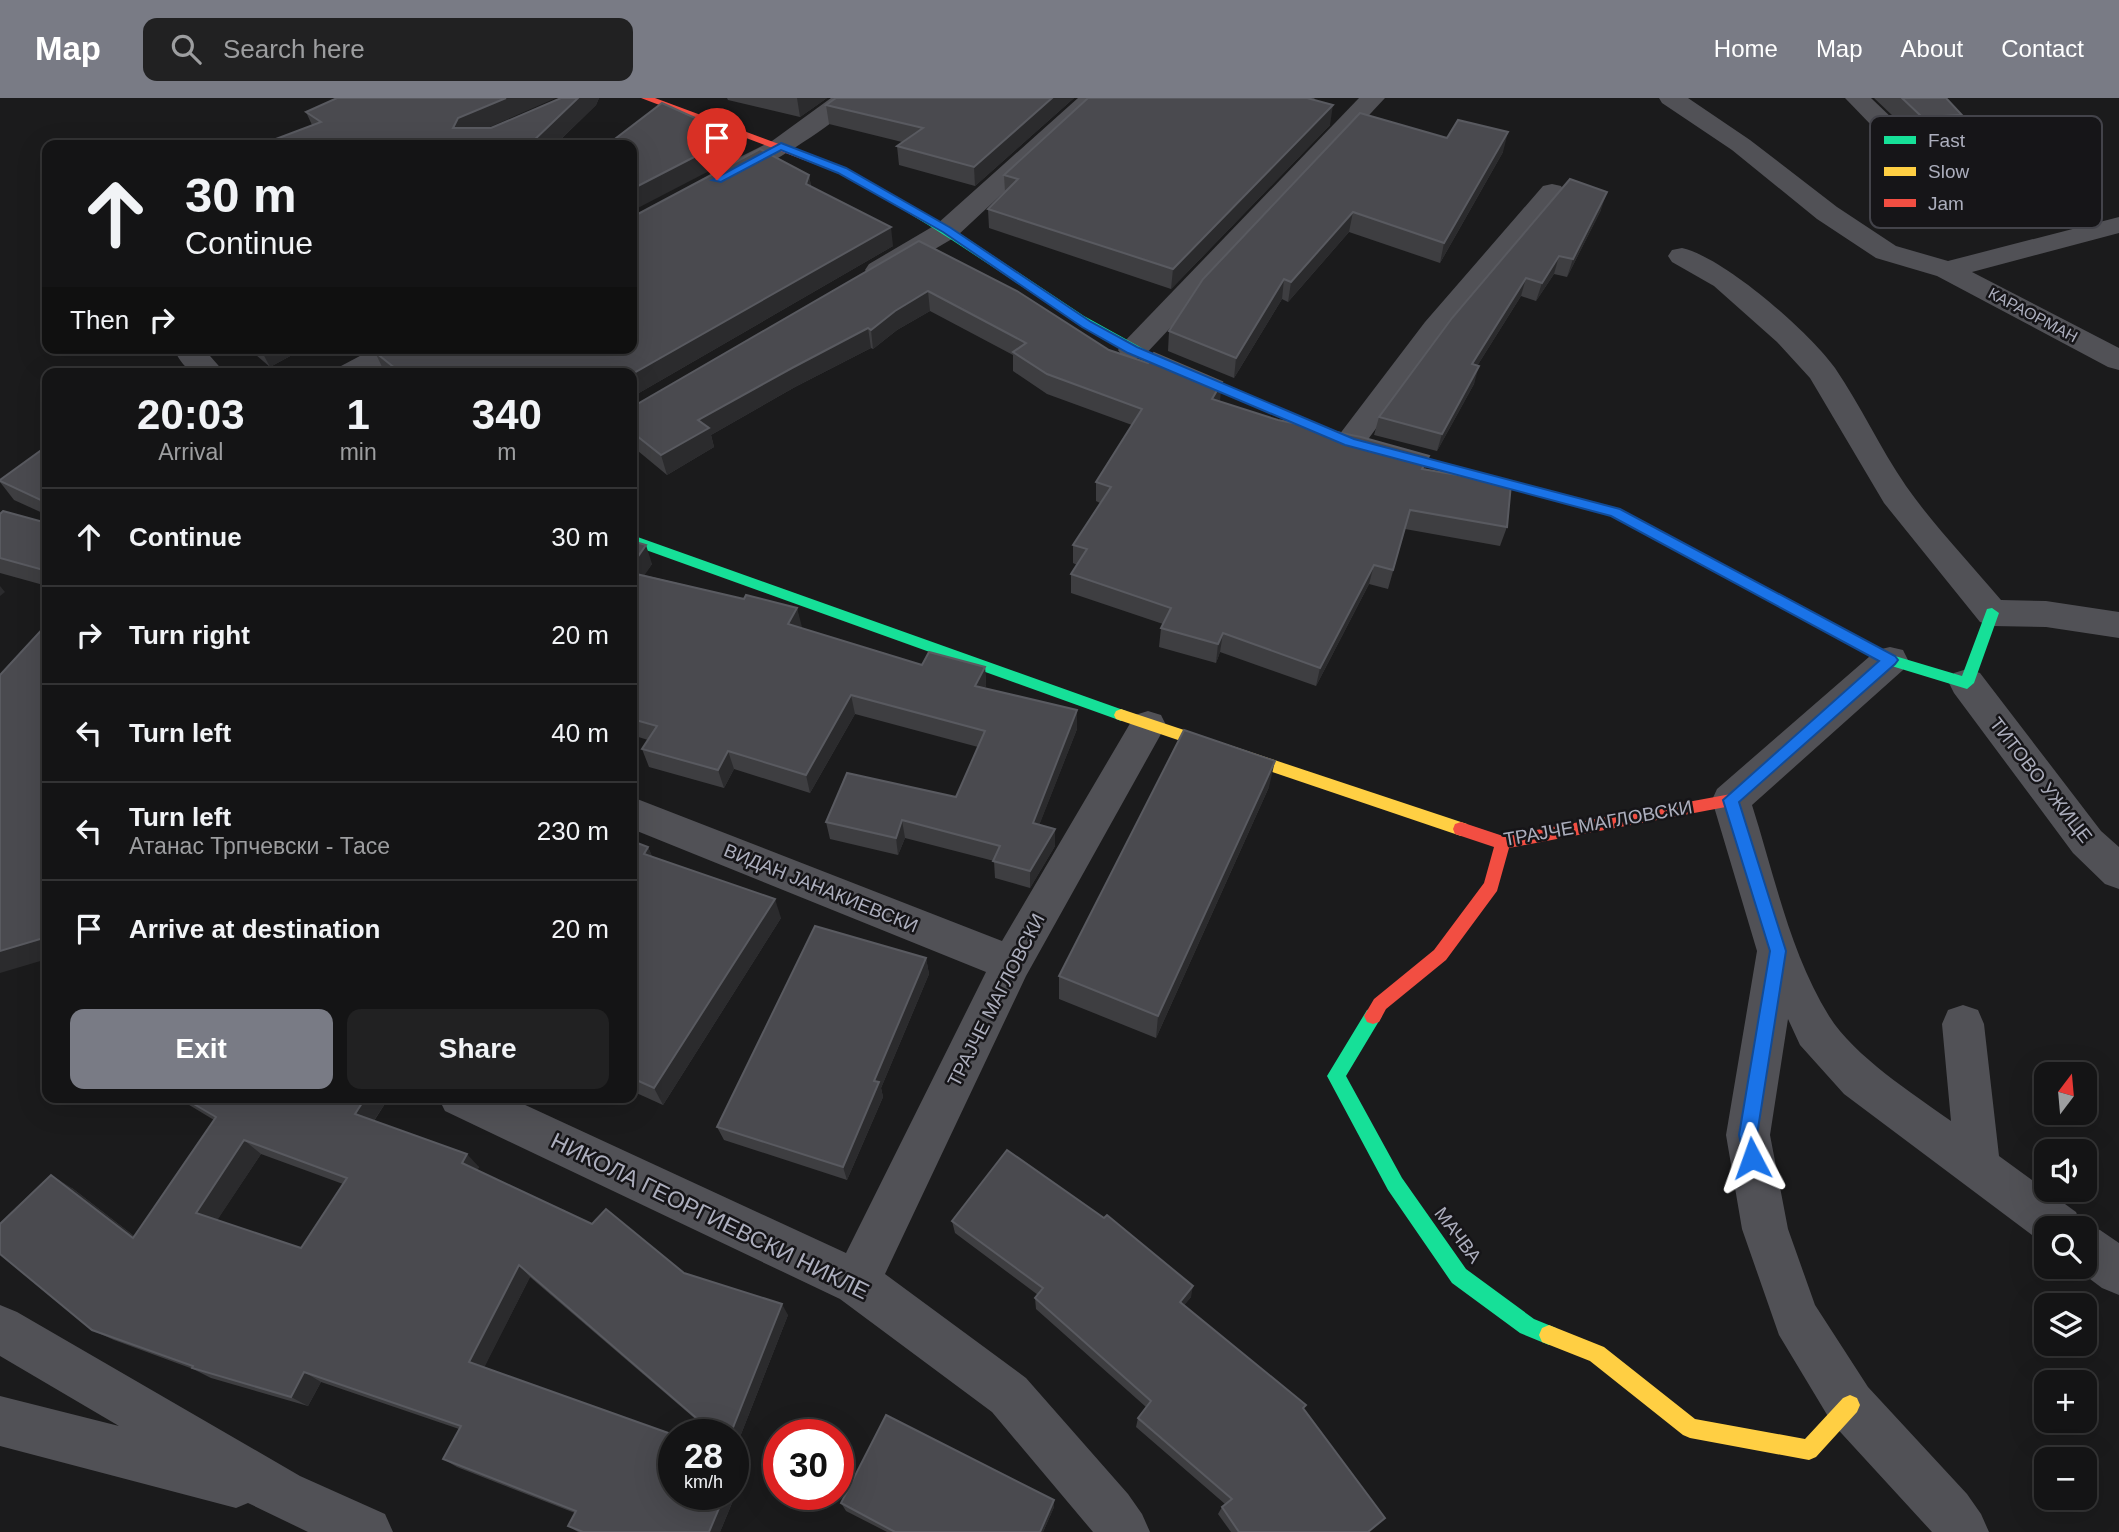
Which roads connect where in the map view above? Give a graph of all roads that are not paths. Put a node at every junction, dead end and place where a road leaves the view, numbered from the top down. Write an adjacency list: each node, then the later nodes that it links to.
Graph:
1 (646, 98): 8 (street)
2 (847, 98): 8 (street)
3 (1093, 98): 12 (street)
4 (1373, 98): 16 (street)
5 (1671, 98): 14 (street, КАРАОРМАН)
6 (1857, 98): 7 (street)
7 (1875, 116)
8 (781, 146): 9 (street); 12 (street)
9 (723, 176)
10 (1552, 192): 22 (street)
11 (2119, 225): 14 (street)
12 (947, 230): 15 (street); 16 (street)
13 (1682, 256): 24 (street)
14 (1947, 270): 19 (street, КАРАОРМАН)
15 (853, 284)
16 (1133, 350): 22 (street)
17 (191, 354): 20 (street)
18 (387, 354): 21 (street)
19 (2119, 360)
20 (204, 368)
21 (361, 368)
22 (1350, 442): 26 (street)
23 (637, 542): 28 (street, ТРАЈЧЕ МАГЛОВСКИ)
24 (1992, 613): 25 (street); 27 (street)
25 (2119, 625)
26 (1890, 660): 27 (street); 29 (street)
27 (1968, 683): 32 (street, ТИТОВО УЖИЦЕ)
28 (1148, 725): 31 (street, ТРАЈЧЕ МАГЛОВСКИ); 34 (street, ТРАЈЧЕ МАГЛОВСКИ)
29 (1731, 800): 31 (street, ТРАЈЧЕ МАГЛОВСКИ); 33 (street)
30 (637, 815): 34 (street, ВИДАН ЈАНАКИЕВСКИ)
31 (1503, 843): 43 (street, МАЧВА)
32 (2119, 873)
33 (1778, 951): 37 (street); 43 (street)
34 (1011, 963): 41 (street, ТРАЈЧЕ МАГЛОВСКИ)
35 (1963, 1024): 37 (street)
36 (473, 1103): 41 (street, НИКОЛА ГЕОРГИЕВСКИ НИКЛЕ)
37 (1978, 1170): 38 (street)
38 (2043, 1216)
39 (2097, 1255): 40 (street)
40 (2119, 1271)
41 (858, 1282): 47 (street, НИКОЛА ГЕОРГИЕВСКИ НИКЛЕ)
42 (0, 1329): 45 (street)
43 (1850, 1405): 48 (street)
44 (0, 1421): 45 (street)
45 (282, 1494): 46 (street)
46 (367, 1532)
47 (1124, 1532)
48 (1963, 1532)

